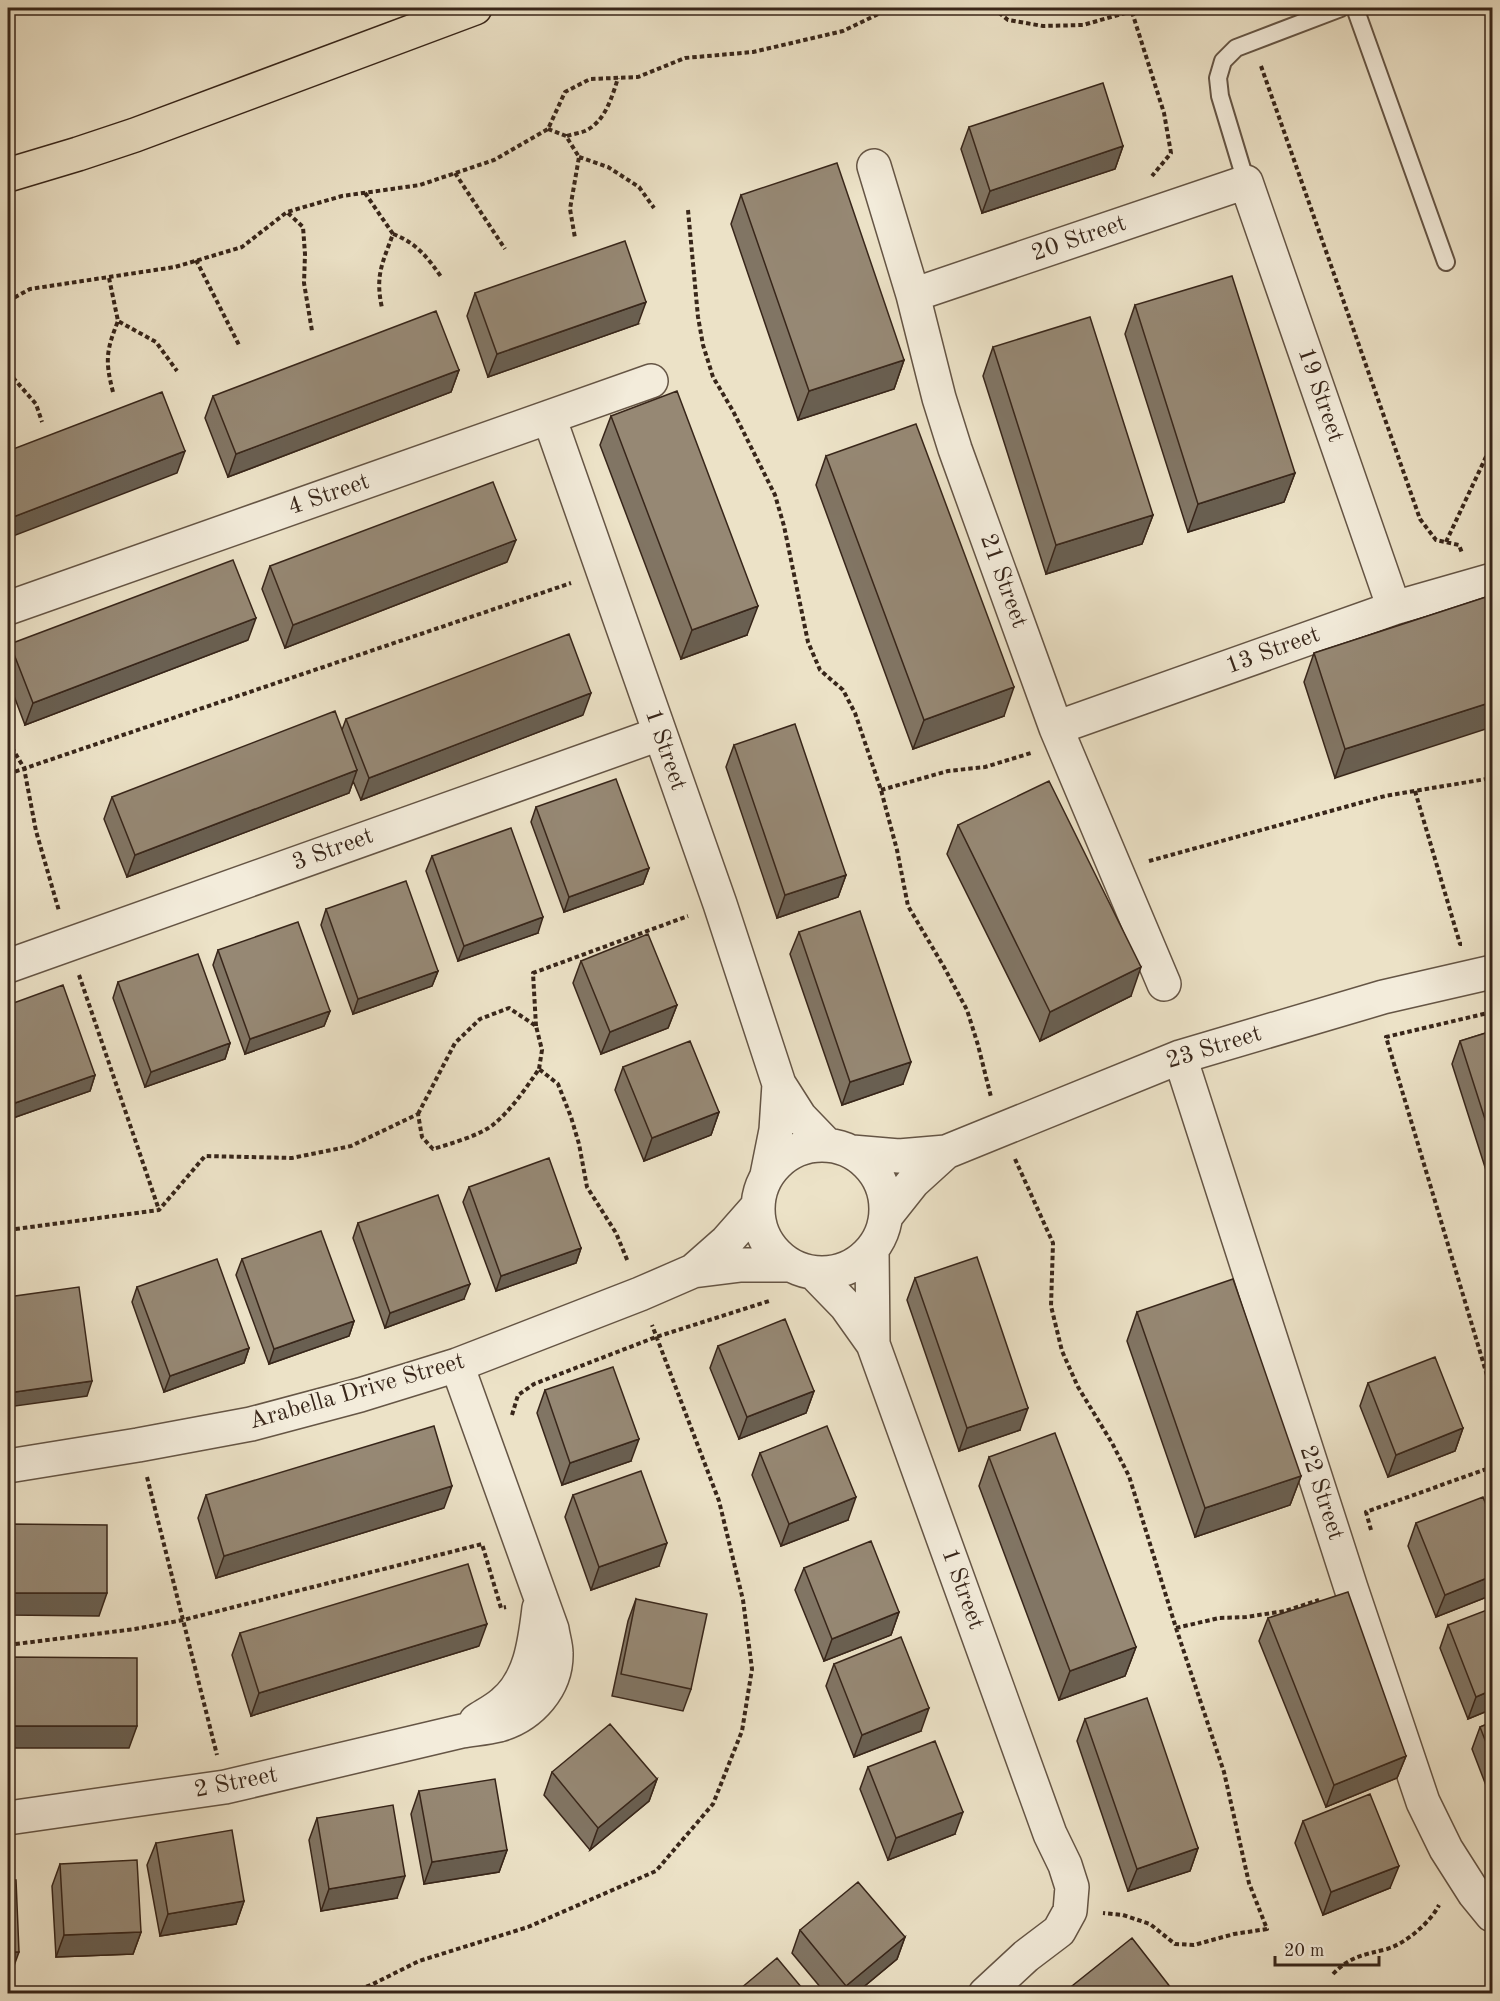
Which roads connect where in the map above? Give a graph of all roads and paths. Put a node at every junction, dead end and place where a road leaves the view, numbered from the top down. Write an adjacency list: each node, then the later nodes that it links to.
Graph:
1 (475, 8): 15 (highway)
2 (891, 8): 9 (path)
3 (993, 8): 7 (path)
4 (1143, 8): 7 (path)
5 (1341, 8): 8 (lane)
6 (1355, 8): 25 (lane)
7 (1132, 12): 20 (path)
8 (1252, 40): 16 (lane); 41 (path)
9 (618, 78): 10 (path); 11 (path)
10 (548, 129): 11 (path); 14 (path)
11 (566, 136): 12 (path)
12 (579, 157): 18 (path); 22 (path)
13 (874, 166): 28 (street, 21 Street)
14 (455, 173): 17 (path); 23 (path)
15 (8, 175)
16 (1246, 182): 20 (street, 20 Street); 45 (street, 19 Street)
17 (365, 193): 19 (path); 21 (path)
18 (654, 208)
19 (287, 212): 24 (path); 32 (path)
20 (1144, 217): 28 (street, 20 Street)
21 (393, 234): 27 (path); 30 (path)
22 (574, 238)
23 (505, 249)
24 (196, 260): 26 (path); 33 (path)
25 (1446, 262)
26 (109, 278): 29 (path); 31 (path)
27 (442, 278)
28 (913, 295): 46 (street, 21 Street)
29 (8, 301)
30 (382, 308)
31 (118, 321): 34 (path); 37 (path)
32 (312, 331)
33 (240, 347)
34 (177, 371)
35 (8, 372): 39 (path)
36 (651, 381): 38 (street, 4 Street)
37 (113, 392)
38 (549, 417): 42 (street, 1 Street); 44 (street, 4 Street)
39 (42, 422)
40 (1492, 444): 41 (path)
41 (1446, 542): 43 (path)
42 (603, 573): 47 (street, 1 Street); 49 (path)
43 (1485, 582): 45 (street, 13 Street)
44 (8, 608)
45 (1394, 608): 46 (street, 13 Street)
46 (1056, 728): 53 (street, 21 Street)
47 (659, 734): 54 (street, 1 Street); 56 (street, 3 Street)
48 (1035, 764): 51 (path)
49 (8, 774)
50 (1492, 778): 52 (path)
51 (880, 790)
52 (1415, 791): 53 (path); 55 (path)
53 (1117, 870): 58 (street, 21 Street)
54 (720, 904): 60 (path); 63 (street, 1 Street)
55 (1471, 941)
56 (8, 966)
57 (1492, 972): 61 (street, 23 Street)
58 (1164, 984)
59 (1492, 1012): 76 (path)
60 (536, 1026): 62 (path); 64 (path)
61 (1180, 1057): 66 (street, 23 Street); 81 (street, 22 Street)
62 (539, 1069)
63 (779, 1084): 65 (street); 67 (street)
64 (418, 1114)
65 (840, 1149): 66 (street); 67 (street); 69 (street)
66 (946, 1152): 69 (street)
67 (767, 1175): 68 (street)
68 (757, 1207): 71 (street); 72 (street)
69 (886, 1216): 70 (street)
70 (872, 1250): 71 (street); 74 (street)
71 (801, 1269): 72 (street); 74 (street)
72 (693, 1271): 75 (street, Arabella Drive Street)
73 (778, 1298): 78 (path)
74 (873, 1344): 96 (street, 1 Street)
75 (457, 1365): 77 (street, Arabella Drive Street); 78 (street, 2 Street)
76 (1492, 1392)
77 (138, 1446): 79 (street, Arabella Drive Street); 84 (path)
78 (488, 1448): 83 (street, 2 Street)
79 (8, 1466)
80 (1492, 1467): 81 (path)
81 (1338, 1546): 82 (street, 22 Street)
82 (1351, 1588): 85 (path); 90 (street, 22 Street)
83 (540, 1599): 84 (path); 87 (street, 2 Street)
84 (183, 1620): 86 (path); 87 (path)
85 (1176, 1628)
86 (8, 1645)
87 (225, 1788): 88 (street, 2 Street)
88 (8, 1818)
89 (1434, 1897): 91 (path)
90 (1492, 1915)
91 (1333, 1974)
92 (371, 1985): 95 (path)
93 (164, 1994): 94 (path)
94 (233, 1994)
95 (370, 1994)
96 (985, 1994)

